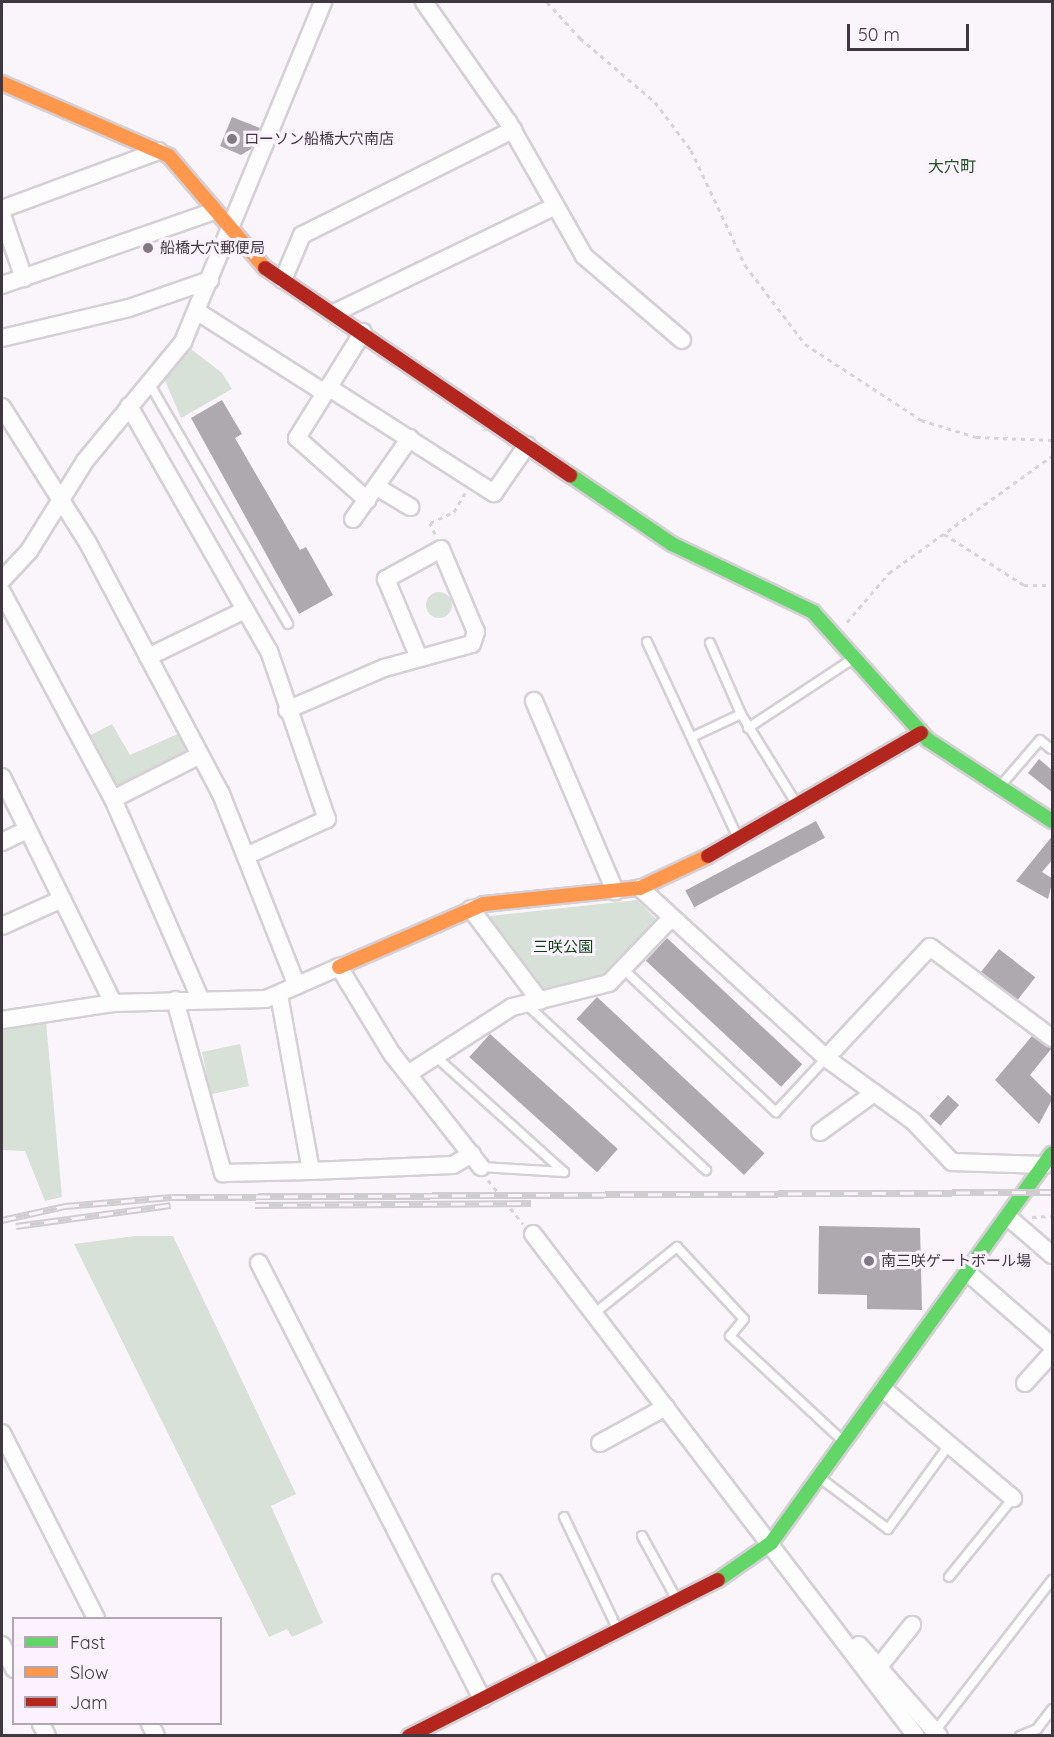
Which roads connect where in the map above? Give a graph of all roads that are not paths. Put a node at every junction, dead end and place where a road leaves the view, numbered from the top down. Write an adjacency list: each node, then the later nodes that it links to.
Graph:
1 (323, 2): 10 (street)
2 (424, 2): 4 (street)
3 (2, 82): 5 (street)
4 (513, 130): 6 (street); 13 (street)
5 (159, 151): 7 (street); 8 (street)
6 (555, 206): 16 (street); 19 (street)
7 (2, 208)
8 (214, 212): 10 (street); 11 (street)
9 (2, 215): 11 (street)
10 (230, 232): 12 (street); 13 (street)
11 (24, 278): 14 (street)
12 (210, 280): 15 (street); 18 (street)
13 (283, 280): 16 (street)
14 (2, 285)
15 (198, 312): 20 (street); 21 (street)
16 (334, 313): 17 (street)
17 (363, 332): 21 (street); 25 (street)
18 (2, 338)
19 (682, 340)
20 (148, 381): 23 (street); 34 (lane)
21 (326, 390): 24 (street); 28 (street)
22 (2, 406): 27 (street)
23 (129, 406): 27 (street); 33 (street)
24 (410, 438): 25 (street); 26 (street)
25 (527, 445): 39 (street)
26 (377, 487): 28 (street); 29 (street)
27 (63, 497): 31 (street); 37 (street)
28 (367, 500): 30 (street)
29 (411, 507)
30 (353, 519)
31 (2, 580)
32 (2, 592): 50 (street)
33 (245, 610): 37 (street); 41 (street)
34 (288, 624)
35 (647, 642): 45 (lane)
36 (710, 643): 42 (lane)
37 (148, 657): 47 (street)
38 (419, 658): 38 (street); 41 (street)
39 (854, 658): 43 (lane); 44 (street)
40 (534, 701): 58 (street)
41 (287, 710): 56 (street)
42 (741, 714): 43 (lane); 45 (lane)
43 (748, 728): 51 (lane)
44 (921, 734): 49 (street); 51 (street)
45 (692, 737): 54 (lane)
46 (1051, 749): 49 (lane)
47 (200, 755): 50 (street); 56 (street)
48 (2, 777): 53 (street)
49 (1000, 787): 52 (street)
50 (113, 799): 68 (street)
51 (797, 805): 54 (street)
52 (1053, 821)
53 (27, 830): 55 (street); 59 (street)
54 (739, 839): 57 (street)
55 (2, 842)
56 (246, 856): 65 (street)
57 (640, 888): 58 (street); 61 (street)
58 (615, 891): 60 (street)
59 (62, 899): 62 (street); 70 (street)
60 (471, 909): 63 (street); 69 (street)
61 (672, 917): 64 (street); 74 (street)
62 (2, 926)
63 (339, 967): 65 (street); 75 (street)
64 (622, 968): 69 (street); 74 (lane)
65 (297, 986): 66 (street)
66 (279, 995): 68 (street); 81 (street)
67 (175, 1000): 68 (street); 70 (street); 81 (street)
68 (201, 1000)
69 (533, 1002): 73 (street); 80 (lane)
70 (113, 1003): 71 (street)
71 (2, 1020)
72 (1053, 1038): 74 (street)
73 (434, 1055): 75 (street); 79 (lane)
74 (826, 1058): 76 (street)
75 (411, 1072): 79 (street)
76 (874, 1093): 77 (street); 78 (street)
77 (820, 1132)
78 (1049, 1159): 82 (street)
79 (476, 1161): 81 (street)
80 (706, 1170)
81 (311, 1171)
82 (1016, 1217): 84 (street); 86 (street)
83 (533, 1234): 87 (street)
84 (1053, 1255)
85 (259, 1263): 114 (street)
86 (967, 1272): 88 (street); 91 (street)
87 (596, 1312): 92 (street); 94 (lane)
88 (1053, 1346)
89 (1053, 1353): 90 (street)
90 (1025, 1383)
91 (883, 1389): 94 (street); 96 (street)
92 (666, 1407): 95 (street); 101 (street)
93 (2, 1433): 106 (street)
94 (844, 1442): 97 (street)
95 (600, 1443)
96 (949, 1445): 97 (lane); 98 (street)
97 (820, 1478): 101 (street)
98 (1012, 1498): 102 (lane)
99 (564, 1517): 108 (lane)
100 (642, 1536): 105 (lane)
101 (771, 1543): 105 (street); 109 (street)
102 (950, 1577)
103 (497, 1579): 113 (lane)
104 (1053, 1580): 116 (lane)
105 (678, 1601): 108 (street)
106 (95, 1617)
107 (912, 1625): 112 (street)
108 (619, 1630): 113 (street)
109 (845, 1637): 112 (street); 118 (street)
110 (2, 1645): 111 (street)
111 (12, 1665)
112 (881, 1665): 116 (street)
113 (546, 1667): 114 (street)
114 (482, 1699): 117 (street)
115 (1053, 1709): 119 (lane)
116 (937, 1733)
117 (409, 1736)
118 (916, 1736)
119 (1020, 1736)

